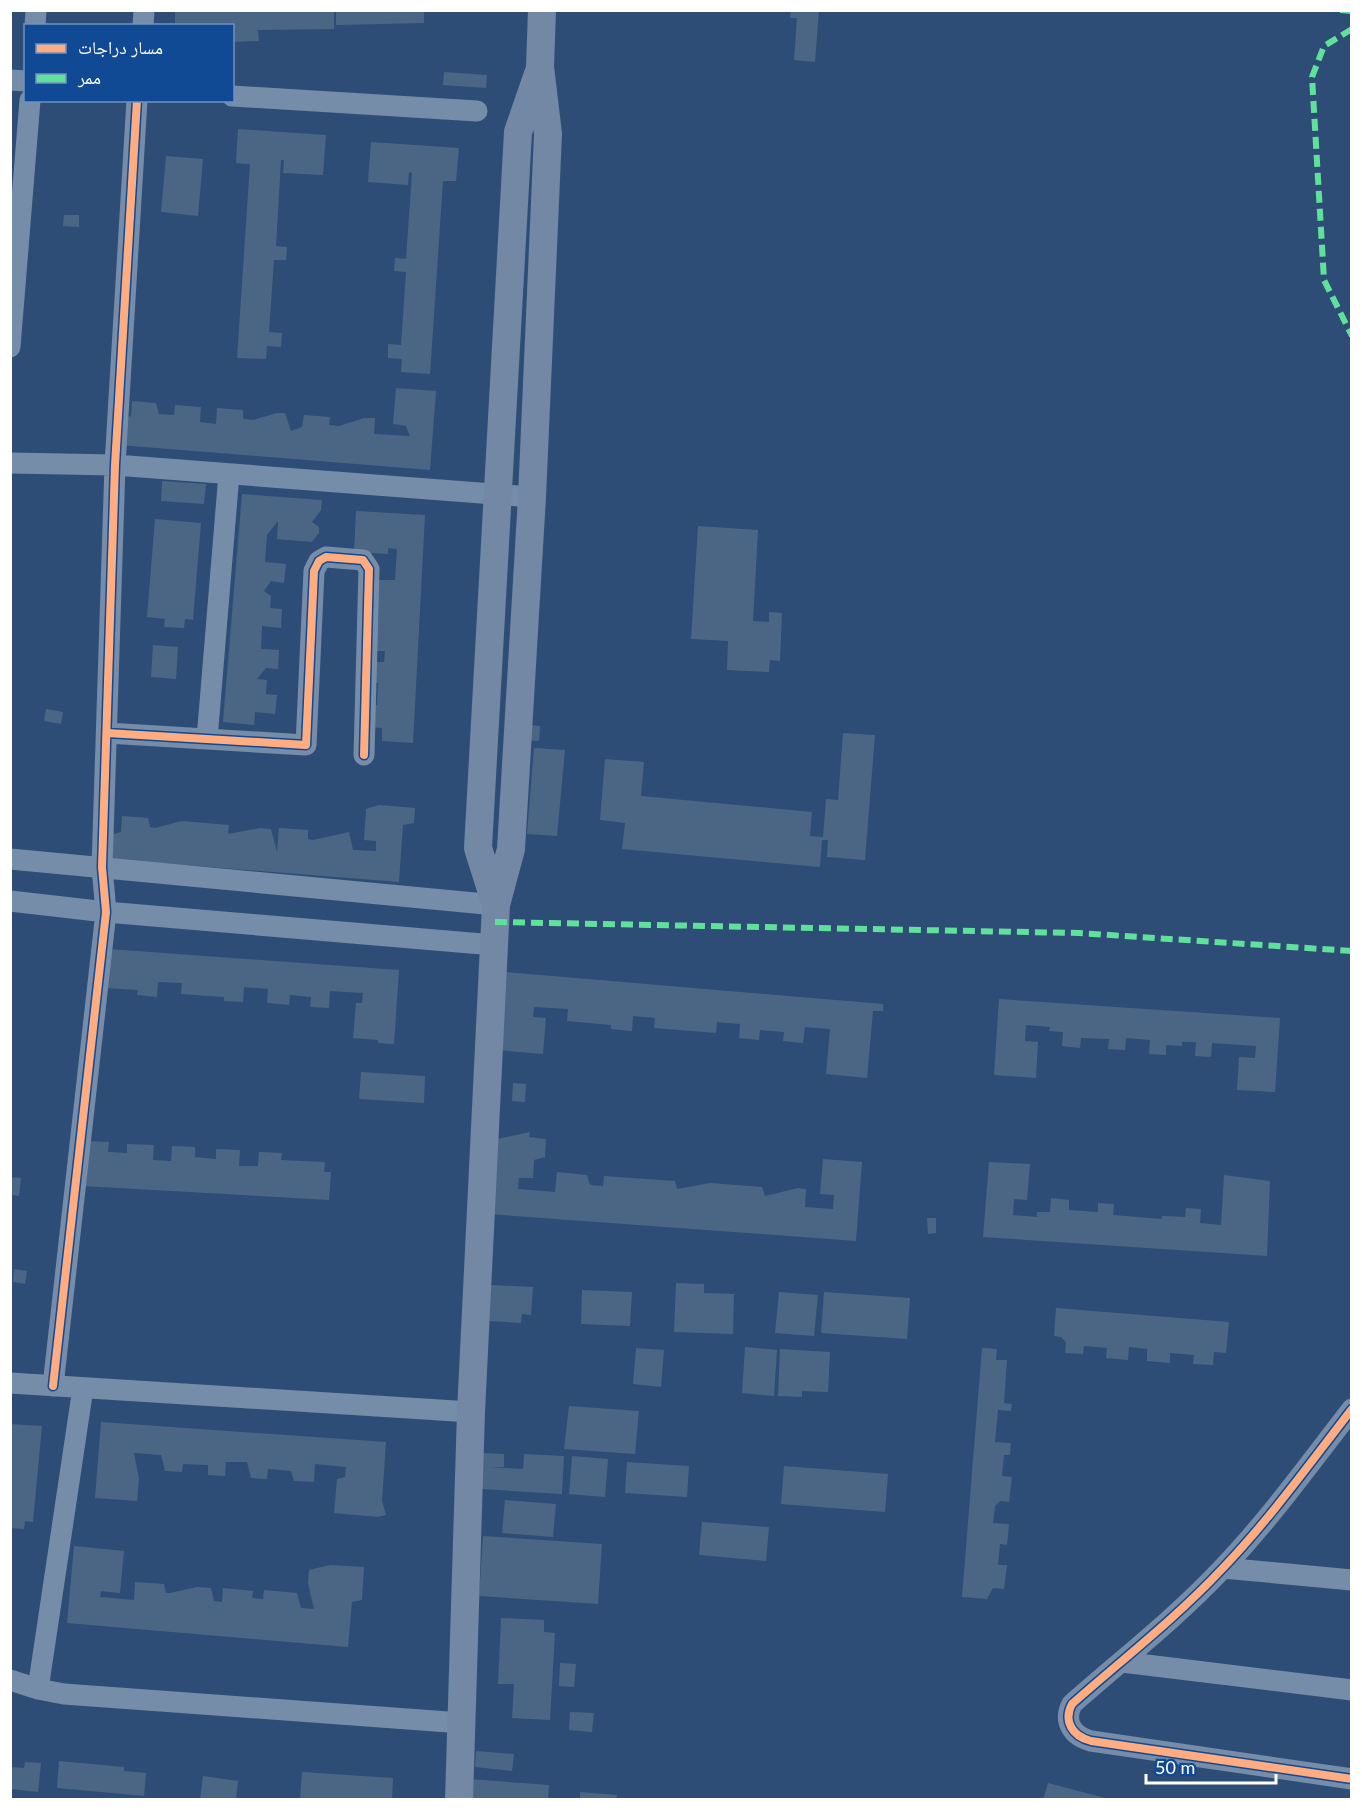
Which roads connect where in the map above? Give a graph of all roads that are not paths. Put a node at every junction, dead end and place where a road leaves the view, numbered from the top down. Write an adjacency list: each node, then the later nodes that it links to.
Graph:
1 (542, 10): 2 (main road)
2 (540, 67): 11 (main road); 12 (main road)
3 (234, 96): 6 (street)
4 (30, 102): 7 (street)
5 (137, 102): 9 (street)
6 (477, 111)
7 (10, 347)
8 (10, 463): 9 (street)
9 (115, 465): 10 (street); 13 (street)
10 (230, 474): 11 (street); 14 (street)
11 (498, 496): 12 (street); 19 (main road)
12 (532, 497): 19 (main road)
13 (107, 733): 14 (street); 17 (street)
14 (207, 739): 15 (street)
15 (364, 755)
16 (10, 859): 17 (street)
17 (102, 867): 19 (street); 20 (street)
18 (10, 901): 20 (street)
19 (496, 905): 21 (main road)
20 (106, 912): 21 (street); 23 (street)
21 (494, 945): 26 (main road)
22 (10, 1383): 23 (street)
23 (53, 1386): 24 (street)
24 (83, 1388): 26 (street); 31 (street)
25 (1352, 1408): 27 (street)
26 (471, 1412): 33 (main road)
27 (1223, 1568): 28 (street); 29 (street)
28 (1352, 1580)
29 (1122, 1662): 32 (street); 34 (street)
30 (10, 1680): 31 (street)
31 (38, 1689): 33 (street)
32 (1352, 1690)
33 (462, 1723): 35 (main road)
34 (1352, 1779)
35 (459, 1800)

